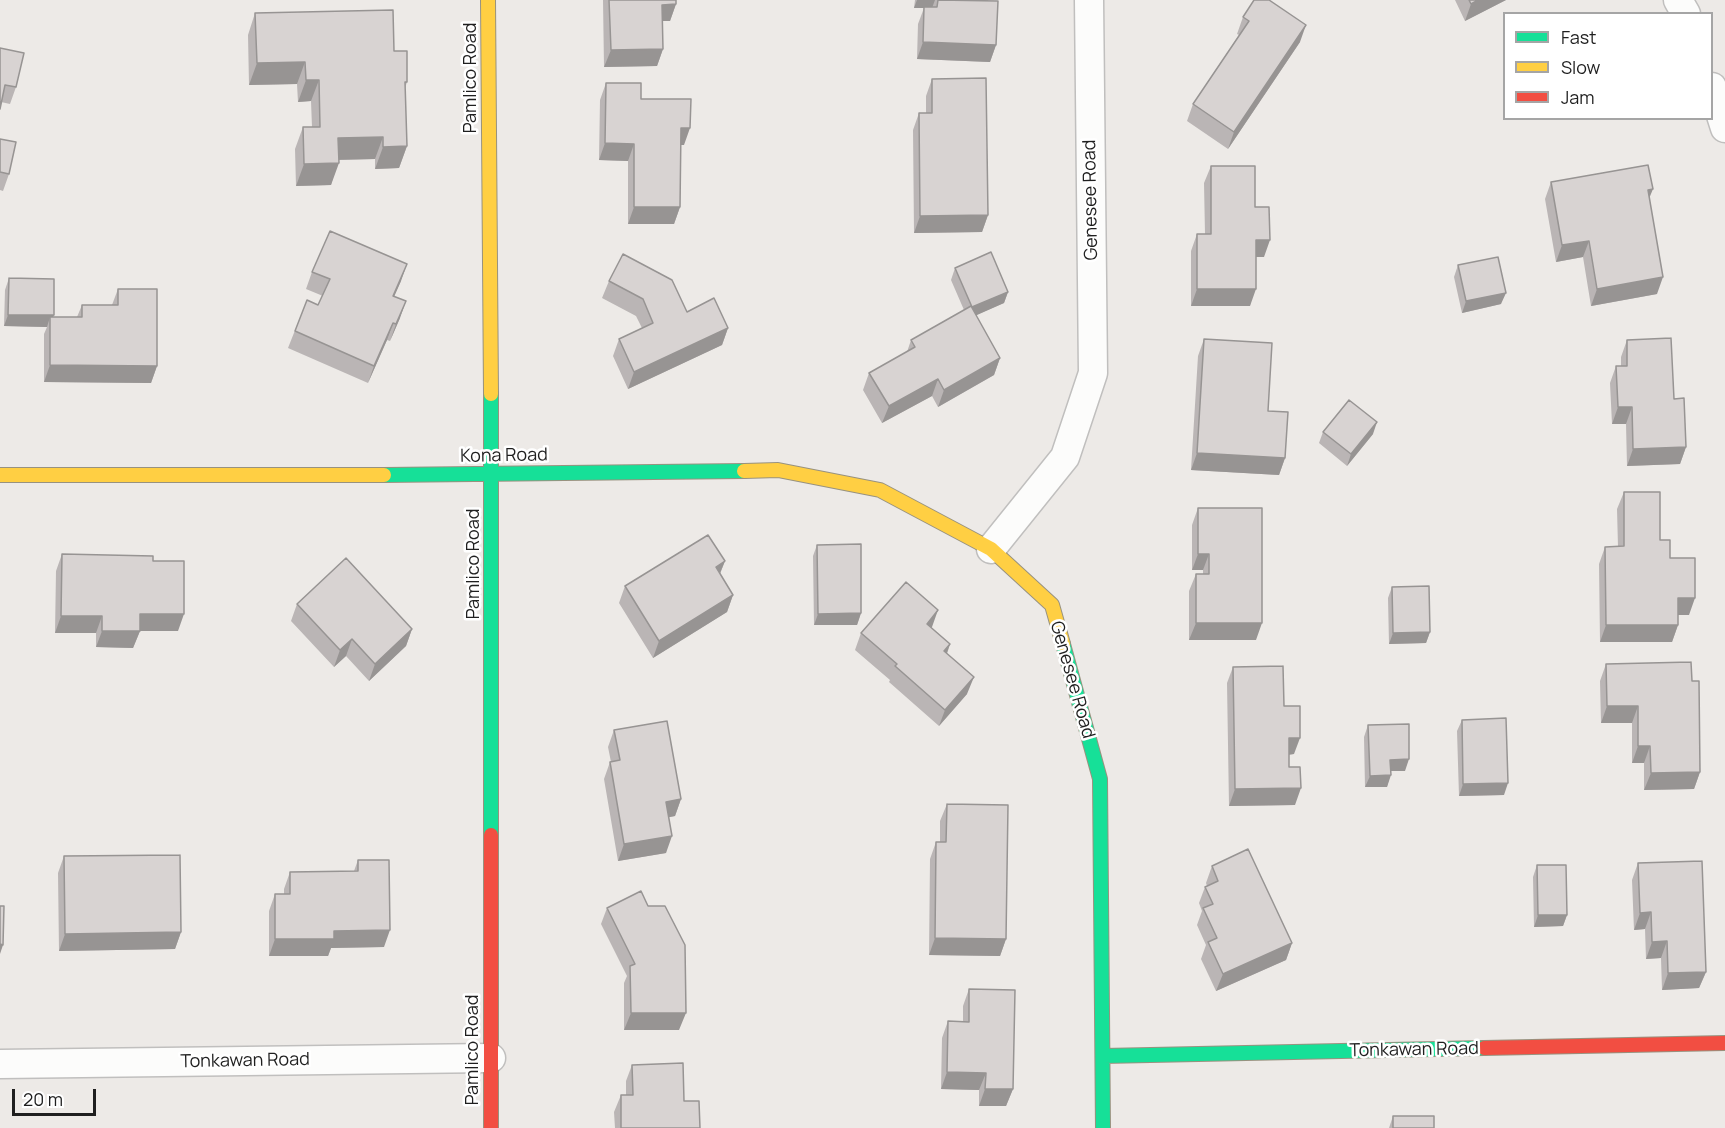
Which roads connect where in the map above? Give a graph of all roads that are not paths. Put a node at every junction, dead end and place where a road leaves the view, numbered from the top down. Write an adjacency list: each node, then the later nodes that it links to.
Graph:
1 (488, 0): 6 (street, Pamlico Road)
2 (1089, 0): 7 (street, Genesee Road)
3 (1713, 90): 4 (street)
4 (1725, 128)
5 (0, 475): 6 (street, Kona Road)
6 (492, 475): 7 (street, Kona Road); 10 (street, Pamlico Road)
7 (991, 549): 9 (street, Genesee Road)
8 (1725, 1043): 9 (street, Tonkawan Road)
9 (1103, 1056): 13 (street, Genesee Road)
10 (491, 1058): 11 (street, Tonkawan Road); 12 (street, Pamlico Road)
11 (0, 1064)
12 (491, 1128)
13 (1103, 1128)

